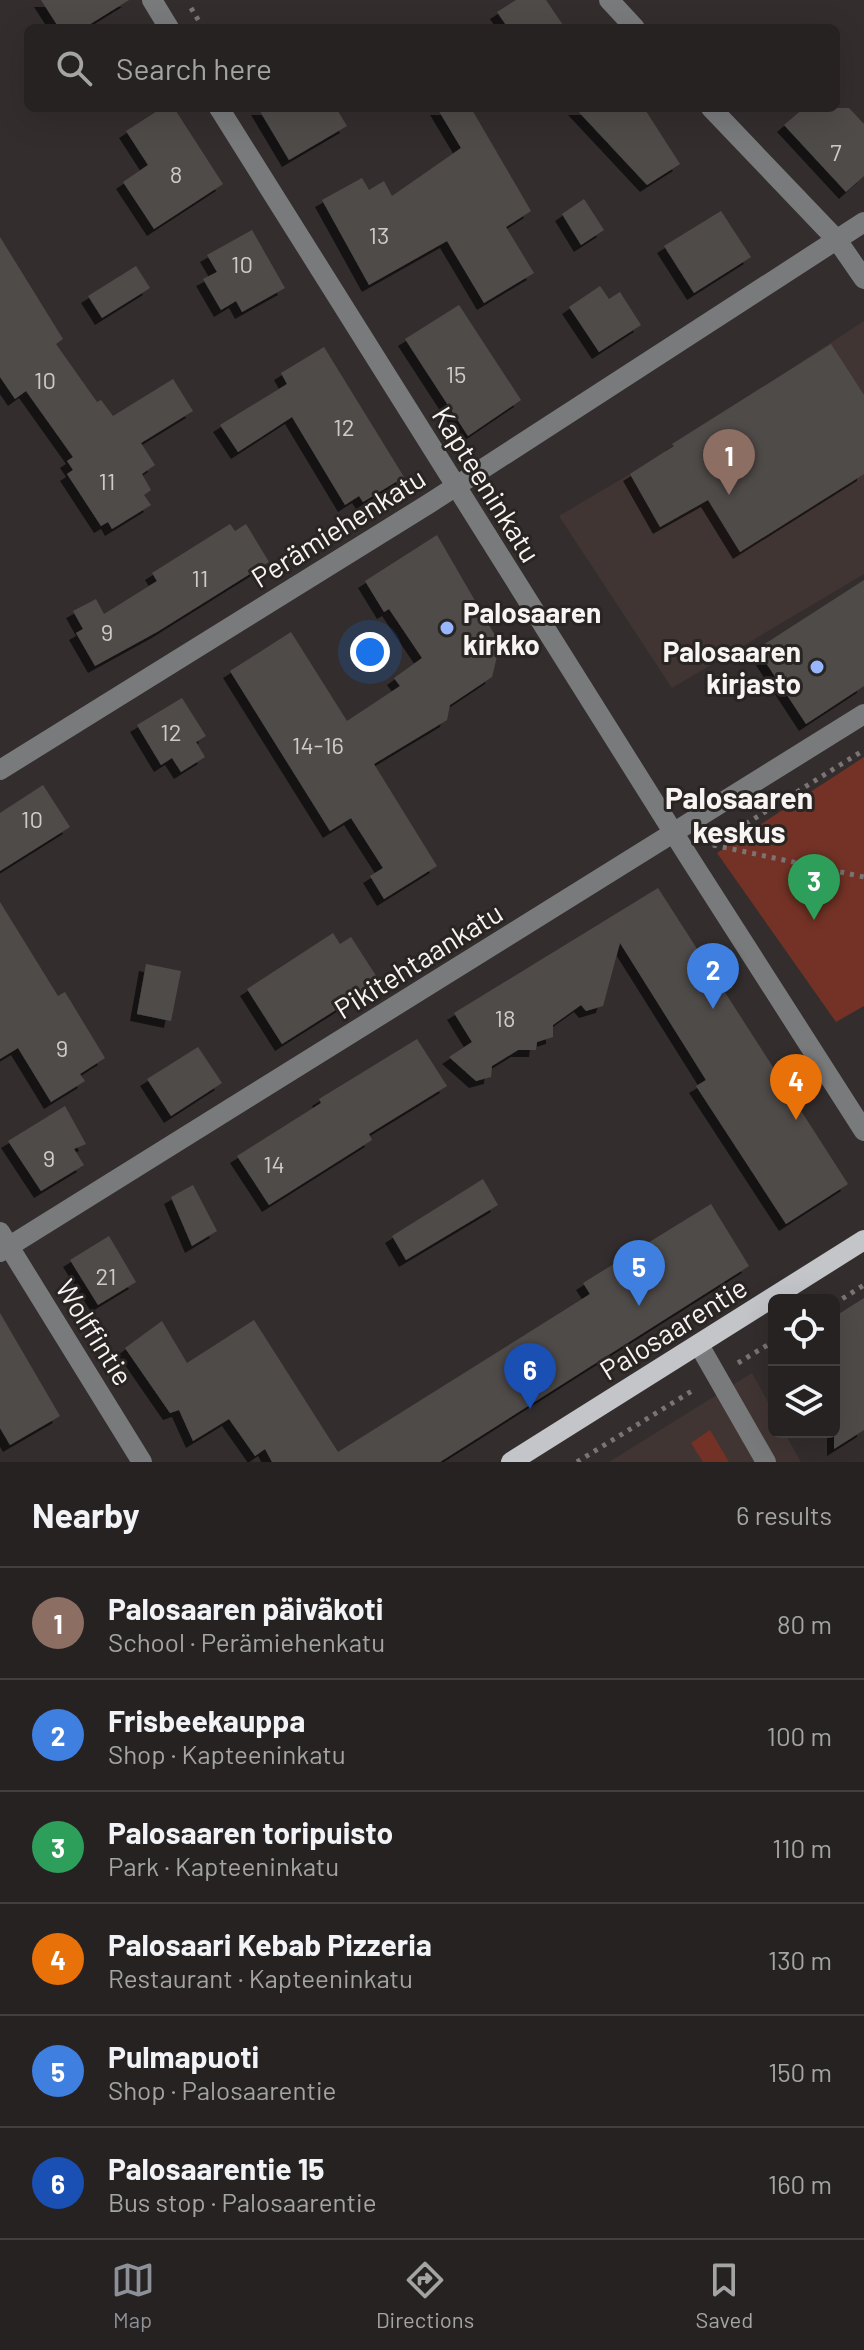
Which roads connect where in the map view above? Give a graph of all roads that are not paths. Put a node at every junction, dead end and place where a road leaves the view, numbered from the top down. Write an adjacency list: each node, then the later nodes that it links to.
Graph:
1 (152, 0): 3 (street)
2 (609, 0): 4 (street)
3 (167, 24)
4 (631, 24)
5 (222, 112): 10 (street, Kapteeninkatu)
6 (715, 112): 8 (street)
7 (864, 222): 8 (street, Perämiehenkatu)
8 (837, 240): 9 (street); 10 (street, Perämiehenkatu)
9 (864, 279)
10 (456, 487): 12 (street, Perämiehenkatu); 13 (street, Kapteeninkatu)
11 (864, 714): 13 (street, Pikitehtaankatu)
12 (0, 770)
13 (674, 834): 14 (street, Kapteeninkatu); 16 (street, Pikitehtaankatu)
14 (864, 1131)
15 (864, 1240): 17 (main road, Palosaarentie)
16 (3, 1244): 18 (street, Wolffintie)
17 (699, 1345): 19 (main road, Palosaarentie); 20 (street)
18 (142, 1462)
19 (511, 1462)
20 (766, 1462)

